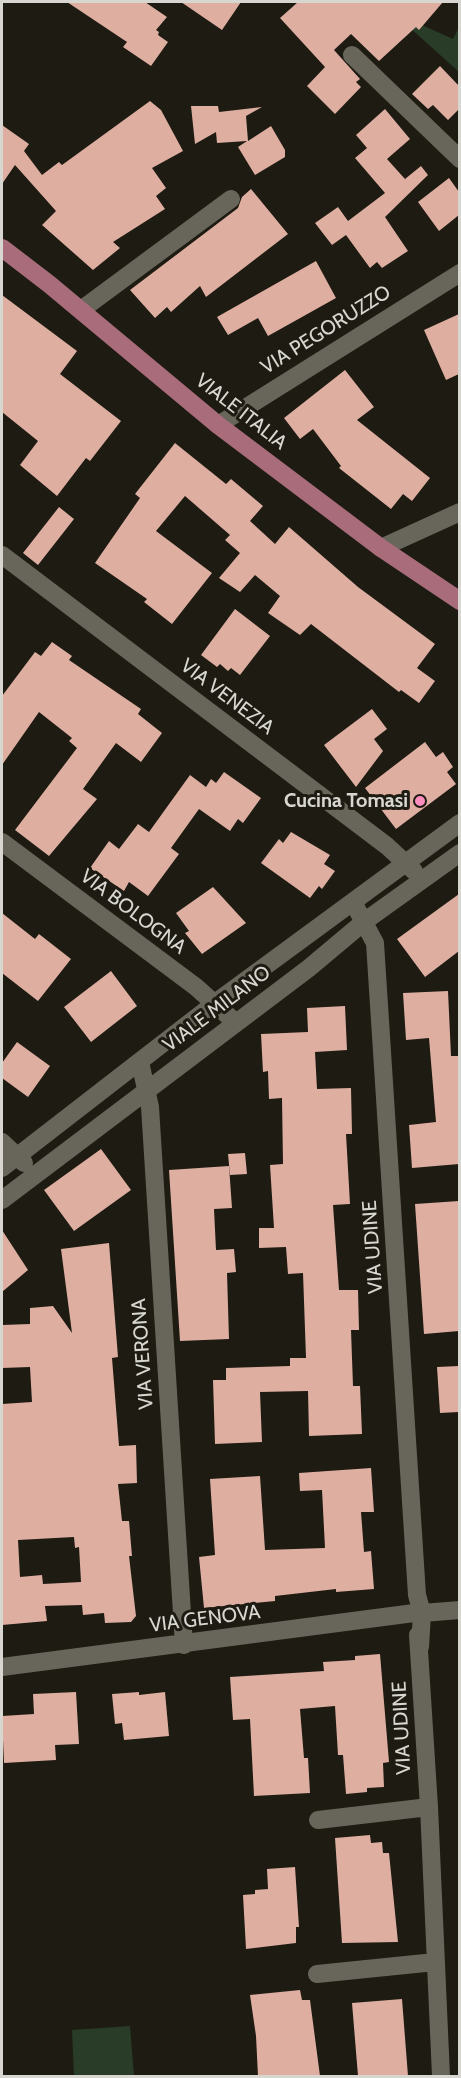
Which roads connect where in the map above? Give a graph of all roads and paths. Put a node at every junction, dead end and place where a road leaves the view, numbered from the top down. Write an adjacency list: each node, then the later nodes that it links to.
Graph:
1 (352, 55): 2 (street)
2 (459, 159)
3 (231, 199): 6 (street)
4 (2, 248): 6 (main road, VIALE ITALIA)
5 (459, 273): 7 (street, VIA PEGORUZZO)
6 (81, 310): 7 (main road, VIALE ITALIA)
7 (218, 425): 9 (main road, VIALE ITALIA)
8 (459, 512): 9 (street)
9 (381, 548): 11 (main road, VIALE ITALIA)
10 (2, 555): 15 (street, VIA VENEZIA)
11 (459, 601)
12 (459, 823): 15 (street, VIALE MILANO)
13 (2, 842): 19 (street, VIA BOLOGNA)
14 (459, 853): 16 (street, VIALE MILANO)
15 (407, 863): 16 (street, VIA VENEZIA); 17 (street, VIALE MILANO)
16 (422, 880): 18 (street, VIALE MILANO)
17 (353, 902): 18 (street, VIA UDINE); 19 (street, VIALE MILANO)
18 (365, 921): 20 (street, VIALE MILANO); 29 (street, VIA UDINE)
19 (214, 1003): 20 (street, VIA BOLOGNA); 21 (street, VIALE MILANO)
20 (235, 1022): 22 (street, VIALE MILANO)
21 (140, 1062): 22 (street, VIA VERONA); 24 (street, VIALE MILANO)
22 (147, 1090): 26 (street, VIALE MILANO); 30 (street, VIA VERONA)
23 (2, 1142): 24 (street)
24 (18, 1155): 25 (street, VIALE MILANO); 26 (street)
25 (2, 1168)
26 (35, 1174): 27 (street, VIALE MILANO)
27 (2, 1200)
28 (459, 1610): 29 (street, VIA GENOVA)
29 (418, 1614): 30 (street, VIA GENOVA); 32 (street, VIA UDINE)
30 (184, 1645): 31 (street, VIA GENOVA)
31 (2, 1667)
32 (429, 1807): 33 (street); 34 (street, VIA UDINE)
33 (318, 1820)
34 (435, 1962): 35 (street); 36 (street, VIA UDINE)
35 (317, 1974)
36 (441, 2076)

